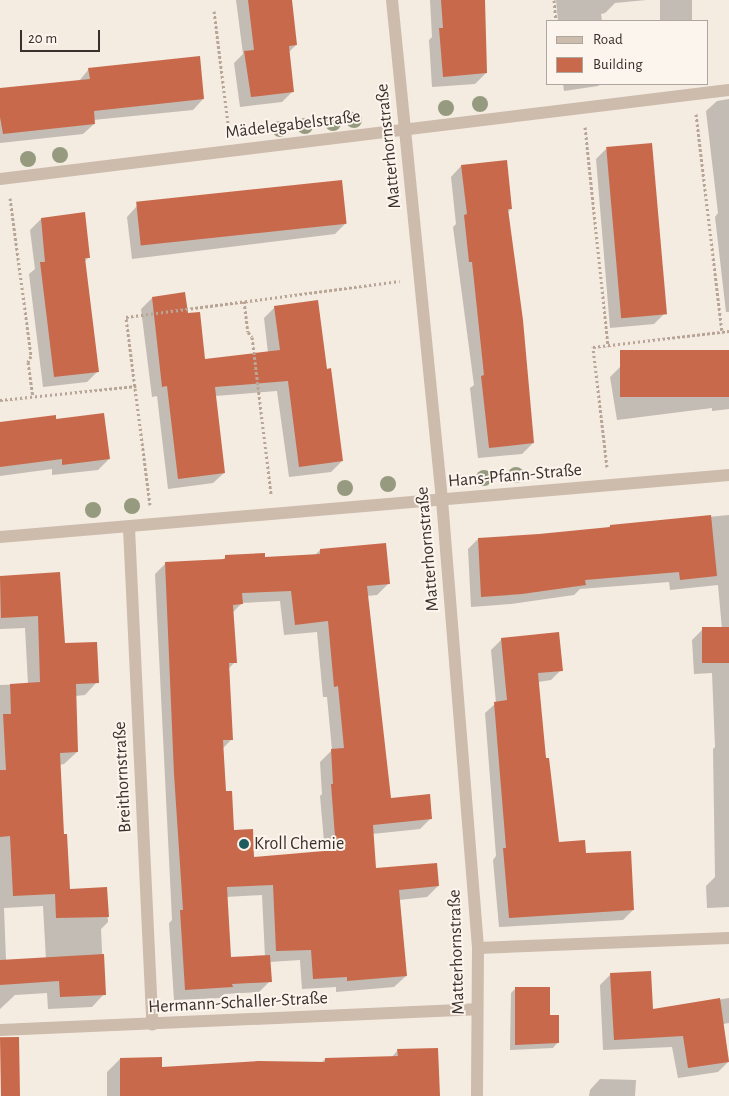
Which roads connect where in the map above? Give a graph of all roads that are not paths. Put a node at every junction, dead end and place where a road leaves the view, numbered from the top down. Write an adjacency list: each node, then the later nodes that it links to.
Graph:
1 (392, 0): 3 (street, Matterhornstraße)
2 (729, 90): 3 (street, Mädelegabelstraße)
3 (404, 129): 4 (street, Mädelegabelstraße); 6 (street, Matterhornstraße)
4 (4, 179)
5 (729, 475): 6 (street, Hans-Pfann-Straße)
6 (442, 500): 7 (street, Hans-Pfann-Straße); 10 (street, Matterhornstraße)
7 (129, 528): 8 (street, Hans-Pfann-Straße); 12 (street, Breithornstraße)
8 (0, 537)
9 (729, 938): 10 (street)
10 (478, 948): 11 (street, Matterhornstraße)
11 (477, 1009): 12 (street, Hermann-Schaller-Straße); 14 (street, Matterhornstraße)
12 (152, 1024): 13 (street, Hermann-Schaller-Straße)
13 (0, 1030)
14 (477, 1096)

